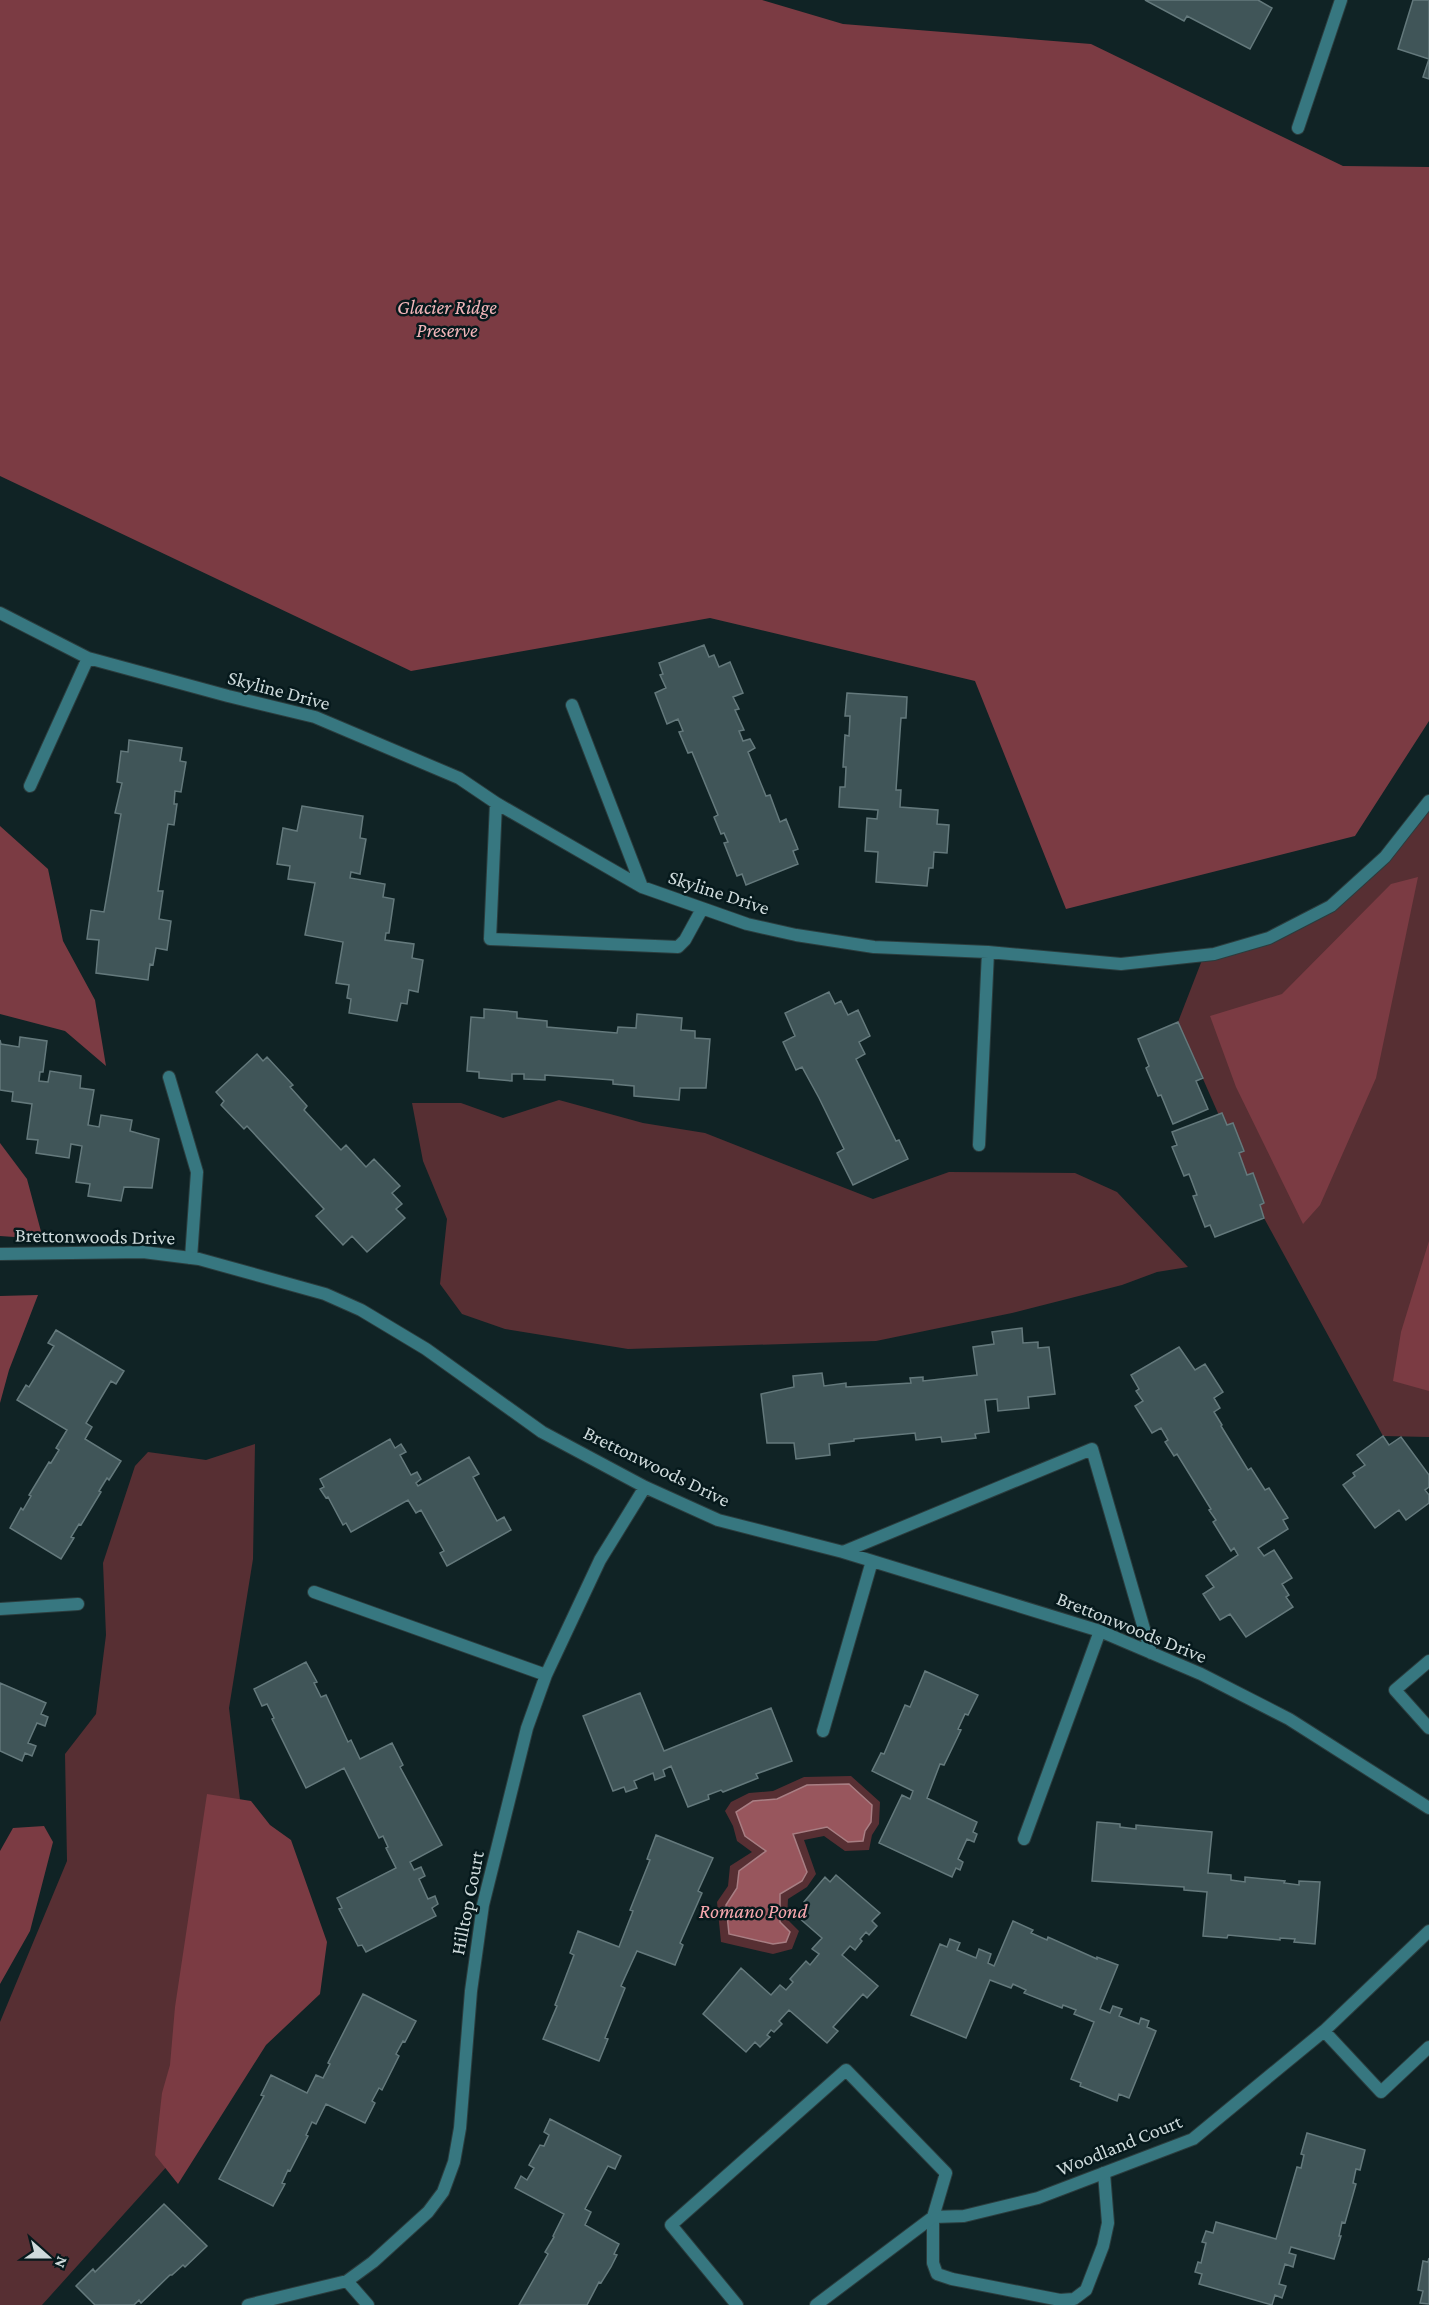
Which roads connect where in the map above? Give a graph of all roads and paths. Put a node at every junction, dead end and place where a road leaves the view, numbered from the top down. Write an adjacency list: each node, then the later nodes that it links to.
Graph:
1 (1341, 0): 2 (street)
2 (1298, 128)
3 (0, 613): 4 (street, Skyline Drive)
4 (88, 658): 6 (street); 8 (street, Skyline Drive)
5 (573, 705): 9 (street)
6 (30, 786)
7 (1429, 801): 11 (street, Skyline Drive)
8 (496, 803): 9 (street, Skyline Drive); 10 (street)
9 (642, 887): 10 (street, Skyline Drive)
10 (702, 909): 11 (street, Skyline Drive)
11 (988, 952): 13 (street)
12 (169, 1077): 15 (street)
13 (979, 1145)
14 (0, 1254): 15 (street, Brettonwoods Drive)
15 (191, 1258): 16 (street, Brettonwoods Drive)
16 (645, 1487): 17 (street, Brettonwoods Drive); 25 (street, Hilltop Court)
17 (843, 1552): 18 (street, Brettonwoods Drive); 23 (street)
18 (872, 1561): 22 (street, Brettonwoods Drive); 27 (street)
19 (314, 1592): 25 (street)
20 (78, 1604): 21 (street)
21 (0, 1609)
22 (1100, 1631): 23 (street, Brettonwoods Drive); 29 (street)
23 (1151, 1653): 28 (street, Brettonwoods Drive)
24 (1429, 1661): 26 (street)
25 (546, 1676): 35 (street, Hilltop Court)
26 (1429, 1728)
27 (823, 1731)
28 (1429, 1808)
29 (1024, 1839)
30 (1428, 1936): 31 (street, Woodland Court)
31 (1324, 2031): 32 (street); 33 (street, Woodland Court)
32 (1429, 2047)
33 (1104, 2173): 34 (street, Woodland Court); 34 (street)
34 (933, 2217): 38 (street); 39 (street)
35 (347, 2281): 36 (street); 37 (street)
36 (248, 2305)
37 (368, 2305)
38 (737, 2305)
39 (816, 2305)

